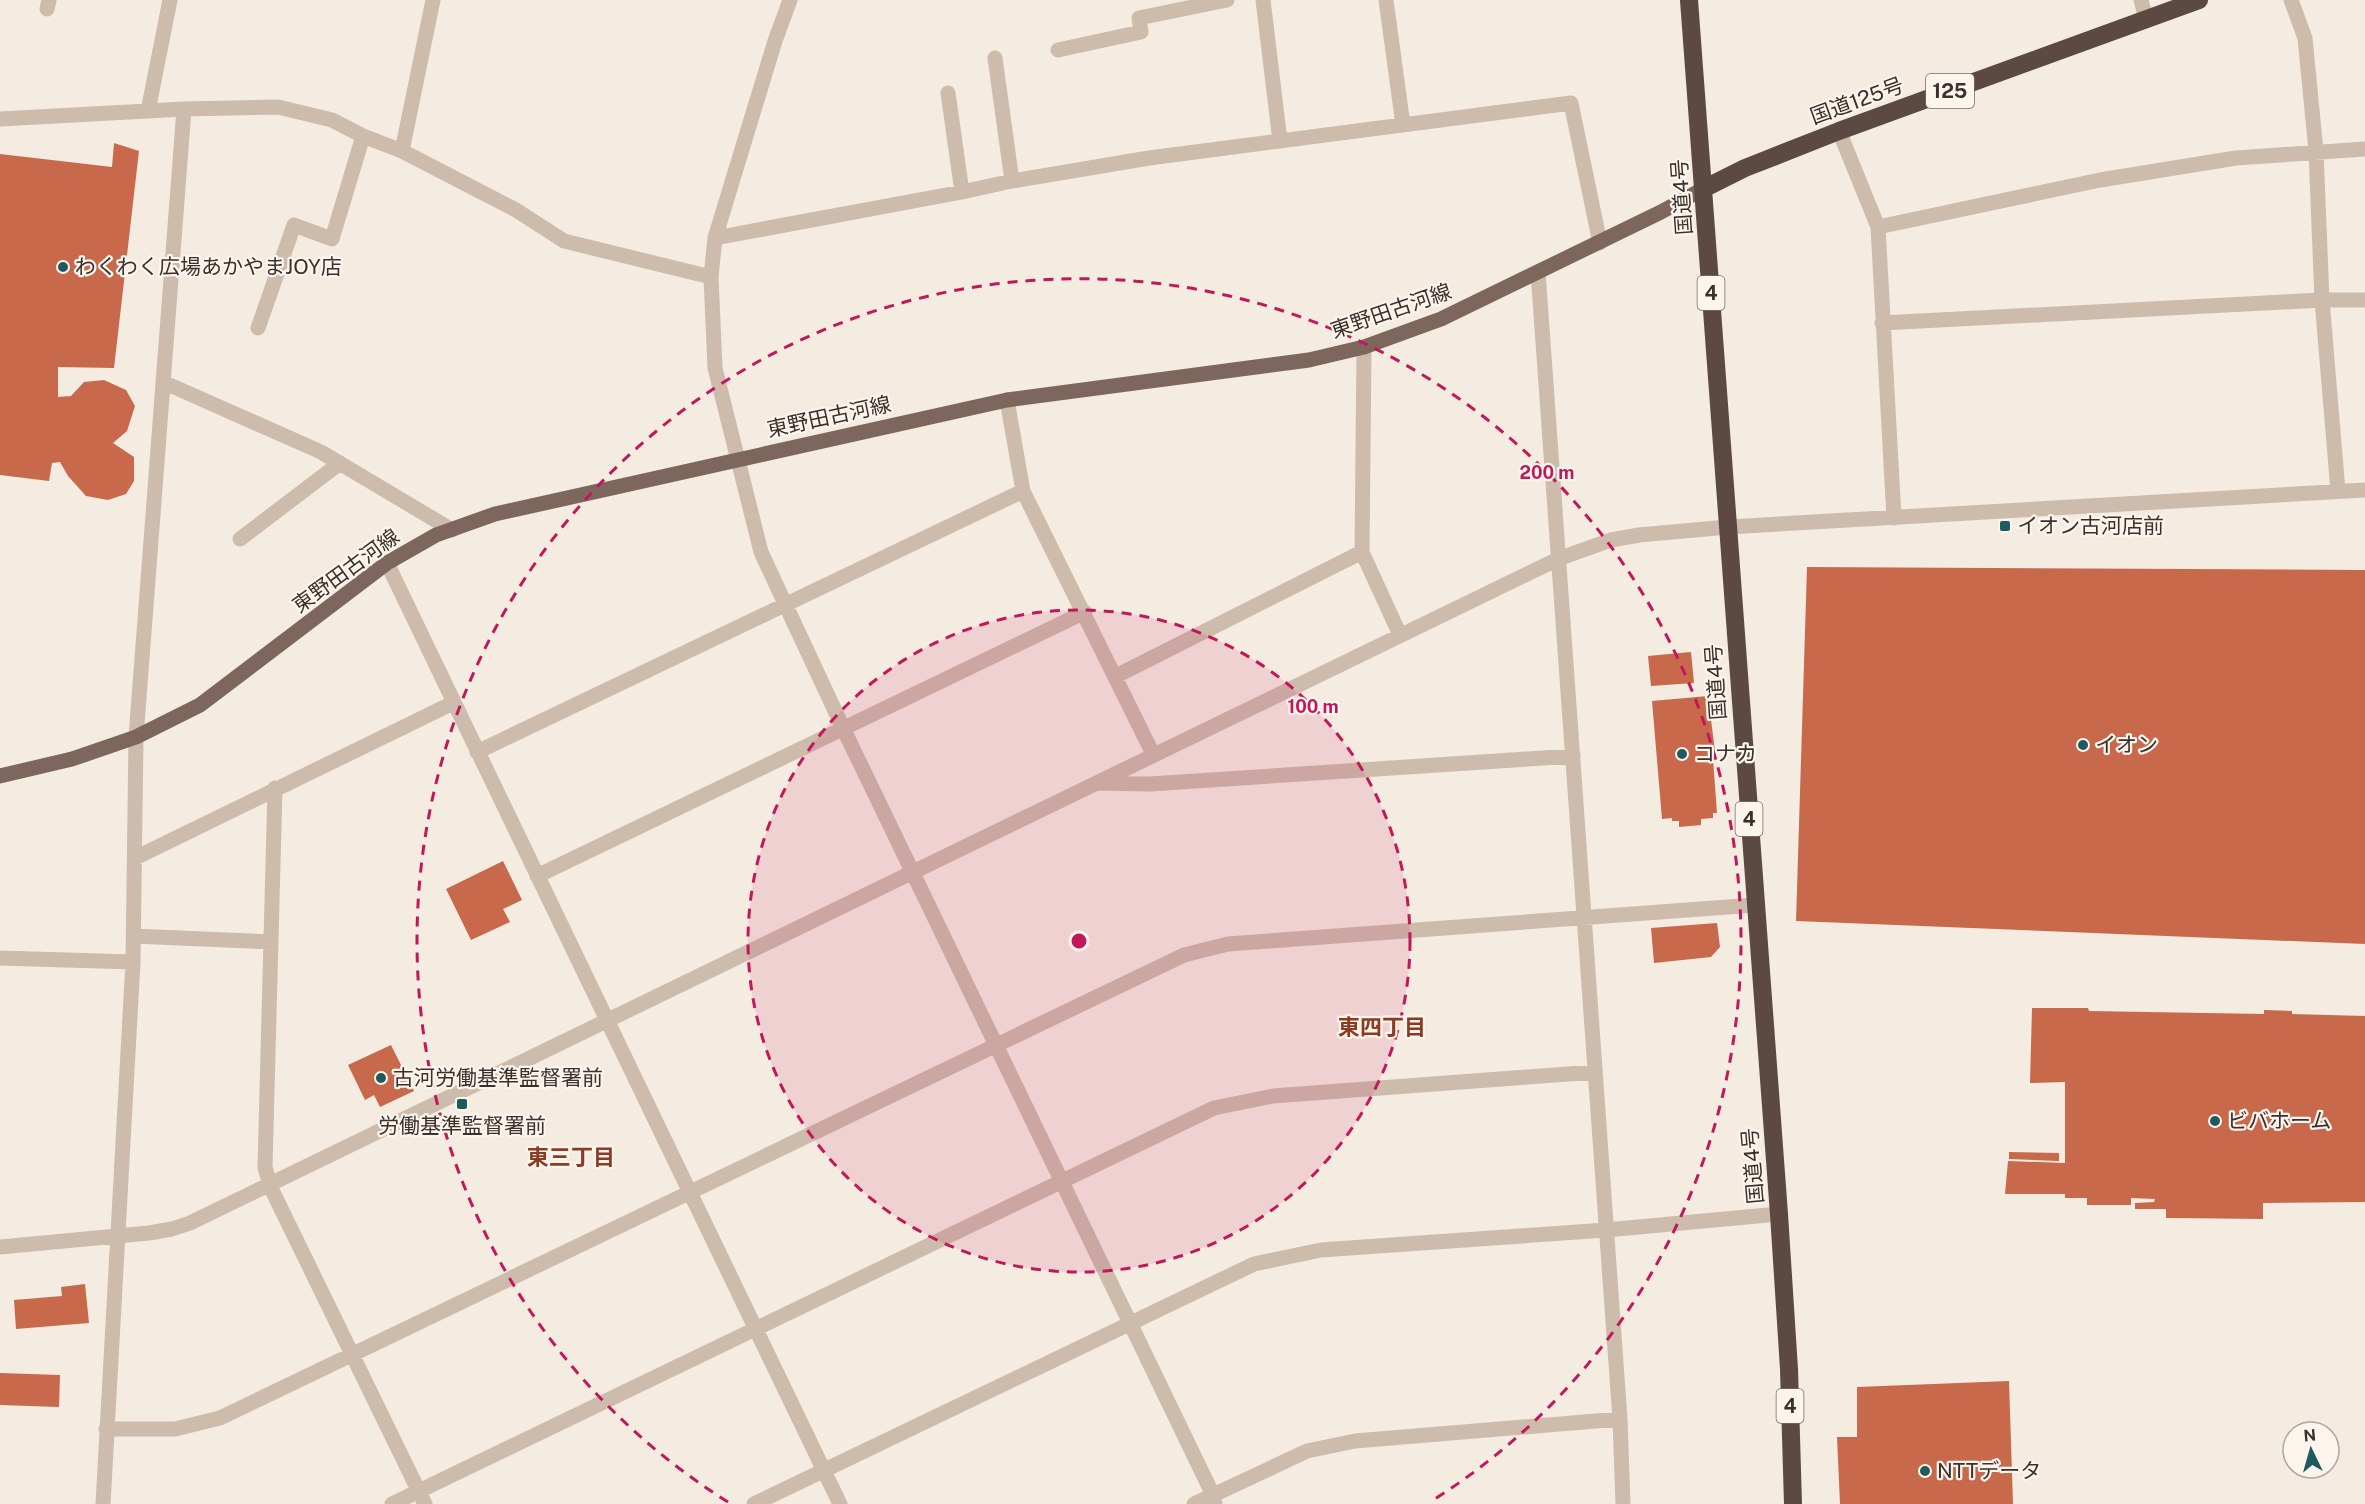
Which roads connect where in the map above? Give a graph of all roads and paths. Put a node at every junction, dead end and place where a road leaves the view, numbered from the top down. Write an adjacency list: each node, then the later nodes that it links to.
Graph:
1 (170, 0): 16 (street)
2 (433, 0): 23 (street)
3 (790, 0): 29 (street)
4 (1227, 0): 12 (street)
5 (1263, 0): 21 (street)
6 (1386, 0): 18 (street)
7 (1689, 0): 26 (highway, 国道4号 / 4)
8 (2141, 0): 11 (street)
9 (2199, 0): 11 (highway, 国道125号 / 125)
10 (2291, 0): 24 (street)
11 (2146, 19): 19 (highway, 国道125号 / 125)
12 (1058, 50)
13 (995, 58): 25 (street)
14 (948, 93): 27 (street)
15 (184, 109): 16 (street); 20 (street); 38 (street)
16 (148, 111): 17 (street)
17 (0, 119)
18 (1403, 125): 21 (street); 30 (street)
19 (1839, 131): 26 (highway, 国道125号 / 125); 28 (street)
20 (363, 136): 23 (street); 36 (street)
21 (1280, 141): 25 (street)
22 (2365, 149): 24 (street)
23 (402, 151): 32 (street)
24 (2316, 151): 28 (street); 33 (street)
25 (1012, 181): 27 (street)
26 (1703, 189): 30 (main road, 東野田古河線); 46 (highway, 国道4号 / 4)
27 (962, 192): 29 (street)
28 (1878, 227): 35 (street)
29 (715, 238): 32 (street)
30 (1600, 243): 31 (main road, 東野田古河線)
31 (1538, 272): 37 (main road, 東野田古河線); 50 (street)
32 (711, 277): 40 (street)
33 (2322, 300): 34 (street); 35 (street); 44 (street)
34 (2365, 300)
35 (1882, 322): 45 (street)
36 (258, 328)
37 (1364, 347): 39 (main road, 東野田古河線); 49 (street)
38 (164, 382): 41 (street); 58 (street)
39 (1007, 400): 40 (main road, 東野田古河線); 43 (street)
40 (738, 458): 47 (main road, 東野田古河線); 52 (street)
41 (340, 463): 47 (street); 48 (street)
42 (2365, 490): 44 (street)
43 (1023, 491): 52 (street); 53 (street)
44 (2338, 491): 45 (street)
45 (1894, 518): 46 (street)
46 (1728, 527): 50 (street); 68 (highway, 国道4号 / 4)
47 (452, 530): 51 (main road, 東野田古河線)
48 (240, 539)
49 (1362, 552): 54 (street); 55 (street)
50 (1558, 559): 54 (street); 61 (street)
51 (387, 563): 56 (street); 58 (main road, 東野田古河線)
52 (786, 604): 57 (street); 59 (street)
53 (1085, 612): 55 (street); 57 (street)
54 (1400, 635): 60 (street)
55 (1116, 676): 60 (street)
56 (453, 703): 59 (street); 64 (street)
57 (843, 728): 66 (street); 67 (street)
58 (136, 737): 62 (main road, 東野田古河線); 65 (street)
59 (477, 752): 67 (street)
60 (1153, 754): 63 (street)
61 (1573, 756): 63 (street); 69 (street)
62 (0, 776)
63 (1094, 783): 66 (street)
64 (275, 788): 65 (street); 71 (street)
65 (135, 858): 70 (street)
66 (913, 871): 74 (street); 75 (street)
67 (537, 876): 74 (street)
68 (1755, 905): 69 (street); 80 (highway, 国道4号 / 4)
69 (1583, 917): 75 (street); 76 (street)
70 (133, 936): 71 (street); 73 (street)
71 (271, 942): 78 (street)
72 (0, 958): 73 (street)
73 (133, 962): 82 (street)
74 (606, 1020): 78 (street); 79 (street)
75 (996, 1044): 77 (street); 79 (street)
76 (1595, 1072): 77 (street); 81 (street)
77 (1061, 1182): 84 (street); 85 (street)
78 (270, 1186): 82 (street); 86 (street)
79 (688, 1192): 85 (street); 86 (street)
80 (1779, 1214): 81 (street); 98 (highway, 国道4号 / 4)
81 (1606, 1230): 84 (street); 87 (street)
82 (118, 1236): 83 (street); 88 (street)
83 (0, 1247)
84 (1131, 1325): 89 (street); 91 (street)
85 (757, 1328): 89 (street); 90 (street)
86 (352, 1354): 88 (street); 90 (street)
87 (1620, 1419): 91 (street); 97 (street)
88 (106, 1429): 92 (street)
89 (824, 1470): 94 (street); 95 (street)
90 (422, 1498): 93 (street)
91 (1214, 1500): 96 (street)
92 (103, 1504)
93 (392, 1504)
94 (754, 1504)
95 (840, 1504)
96 (1194, 1504)
97 (1623, 1504)
98 (1793, 1504)

